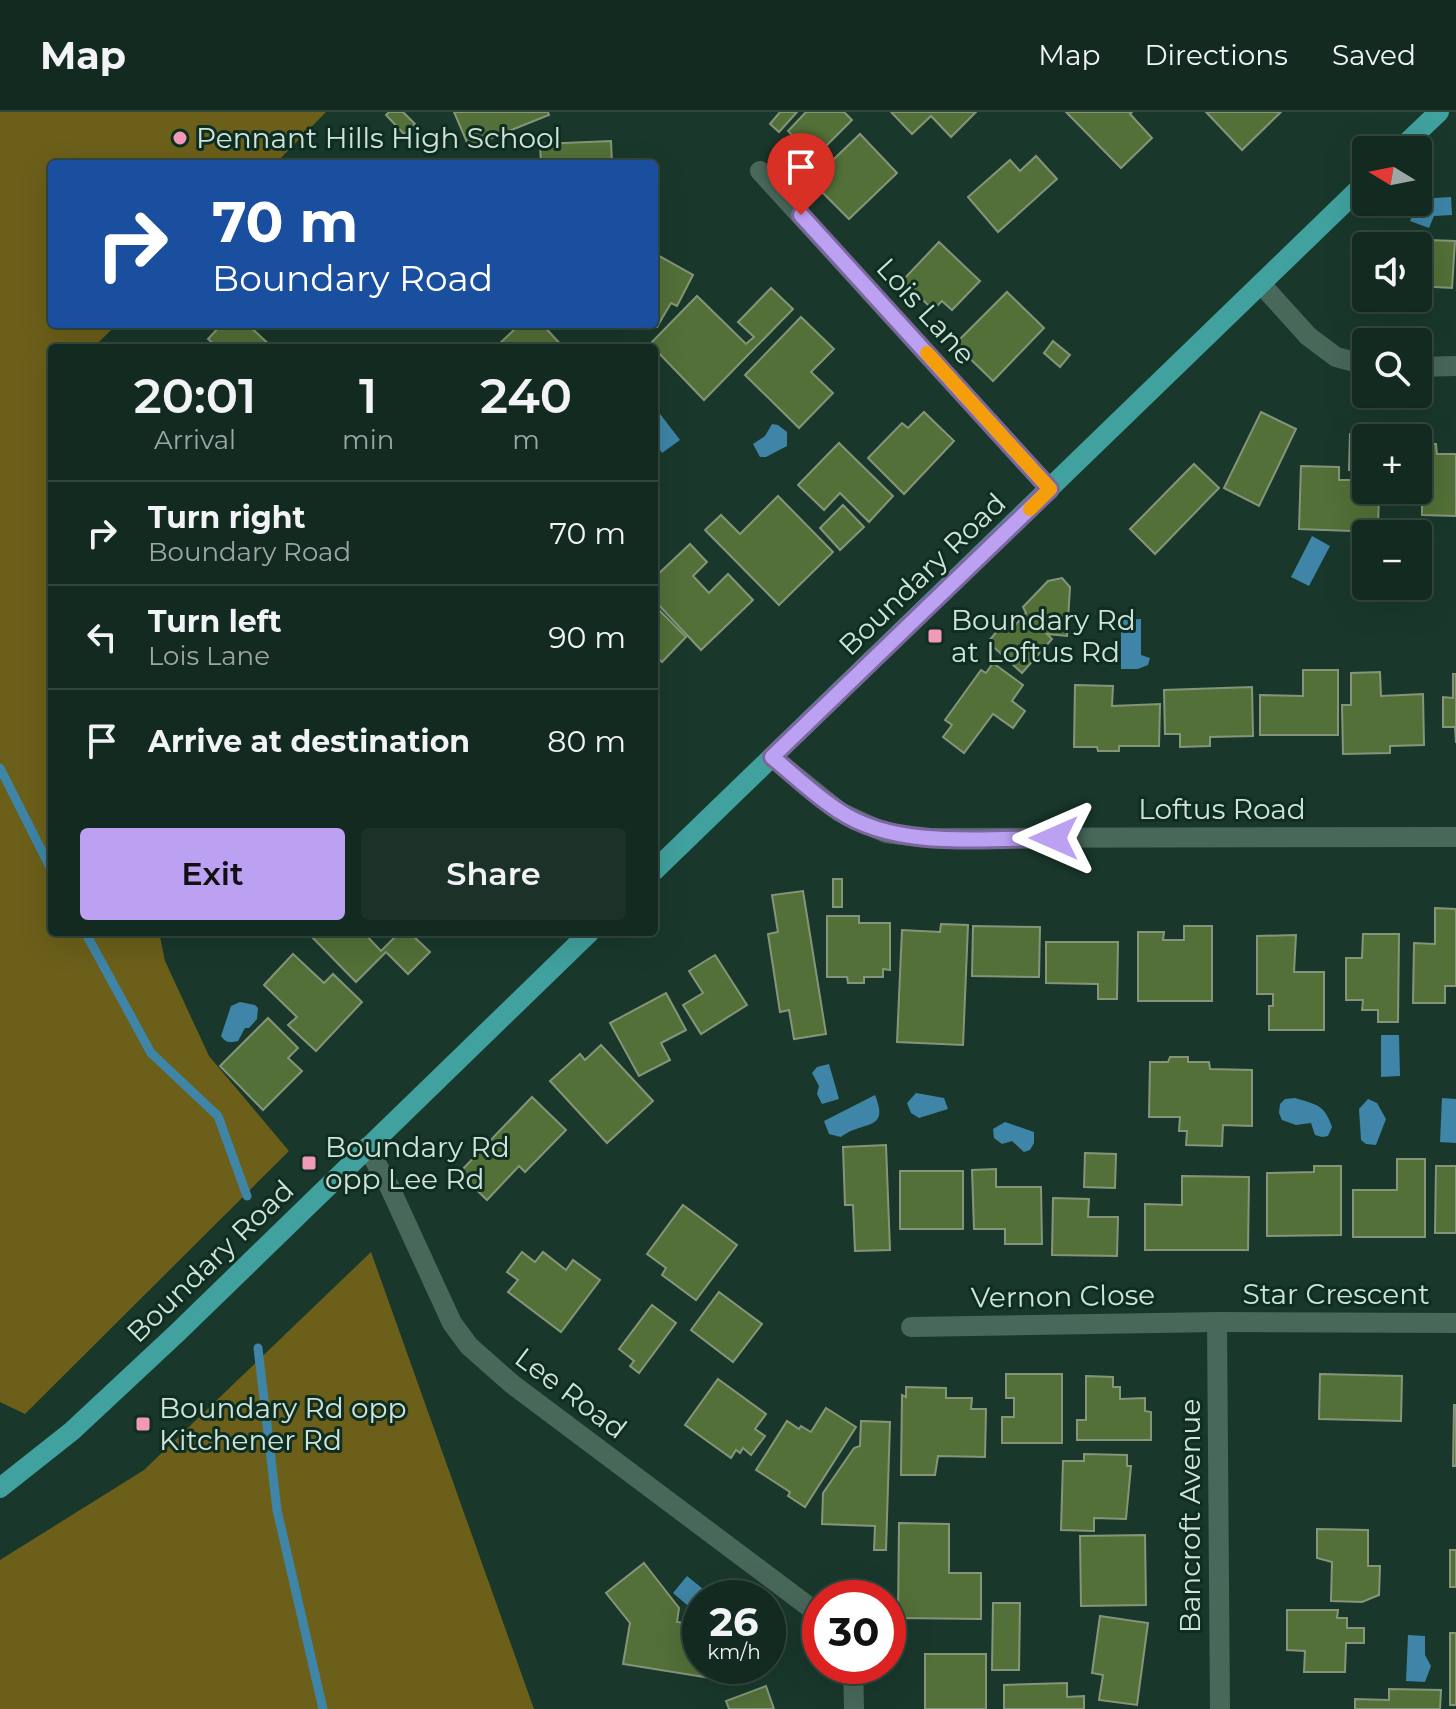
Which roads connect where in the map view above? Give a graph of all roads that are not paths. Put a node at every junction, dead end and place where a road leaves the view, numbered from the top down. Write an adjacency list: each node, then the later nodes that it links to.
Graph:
1 (1439, 112): 2 (main road)
2 (1414, 136)
3 (760, 171): 9 (street, Lois Lane)
4 (1352, 196): 5 (main road, Boundary Road)
5 (1261, 284): 6 (street); 9 (main road, Boundary Road)
6 (1352, 361)
7 (1456, 366): 8 (street)
8 (1432, 367)
9 (1050, 489): 10 (main road, Boundary Road)
10 (772, 757): 11 (street, Loftus Road); 12 (main road, Boundary Road)
11 (1456, 837)
12 (658, 867)
13 (583, 936): 14 (main road, Boundary Road)
14 (367, 1147): 18 (main road, Boundary Road); 19 (street, Lee Road)
15 (1217, 1322): 16 (street, Star Crescent); 17 (street, Vernon Close); 22 (street, Bancroft Avenue)
16 (1456, 1323)
17 (911, 1327)
18 (0, 1488)
19 (802, 1602)
20 (853, 1684): 21 (street)
21 (854, 1709)
22 (1220, 1709)

